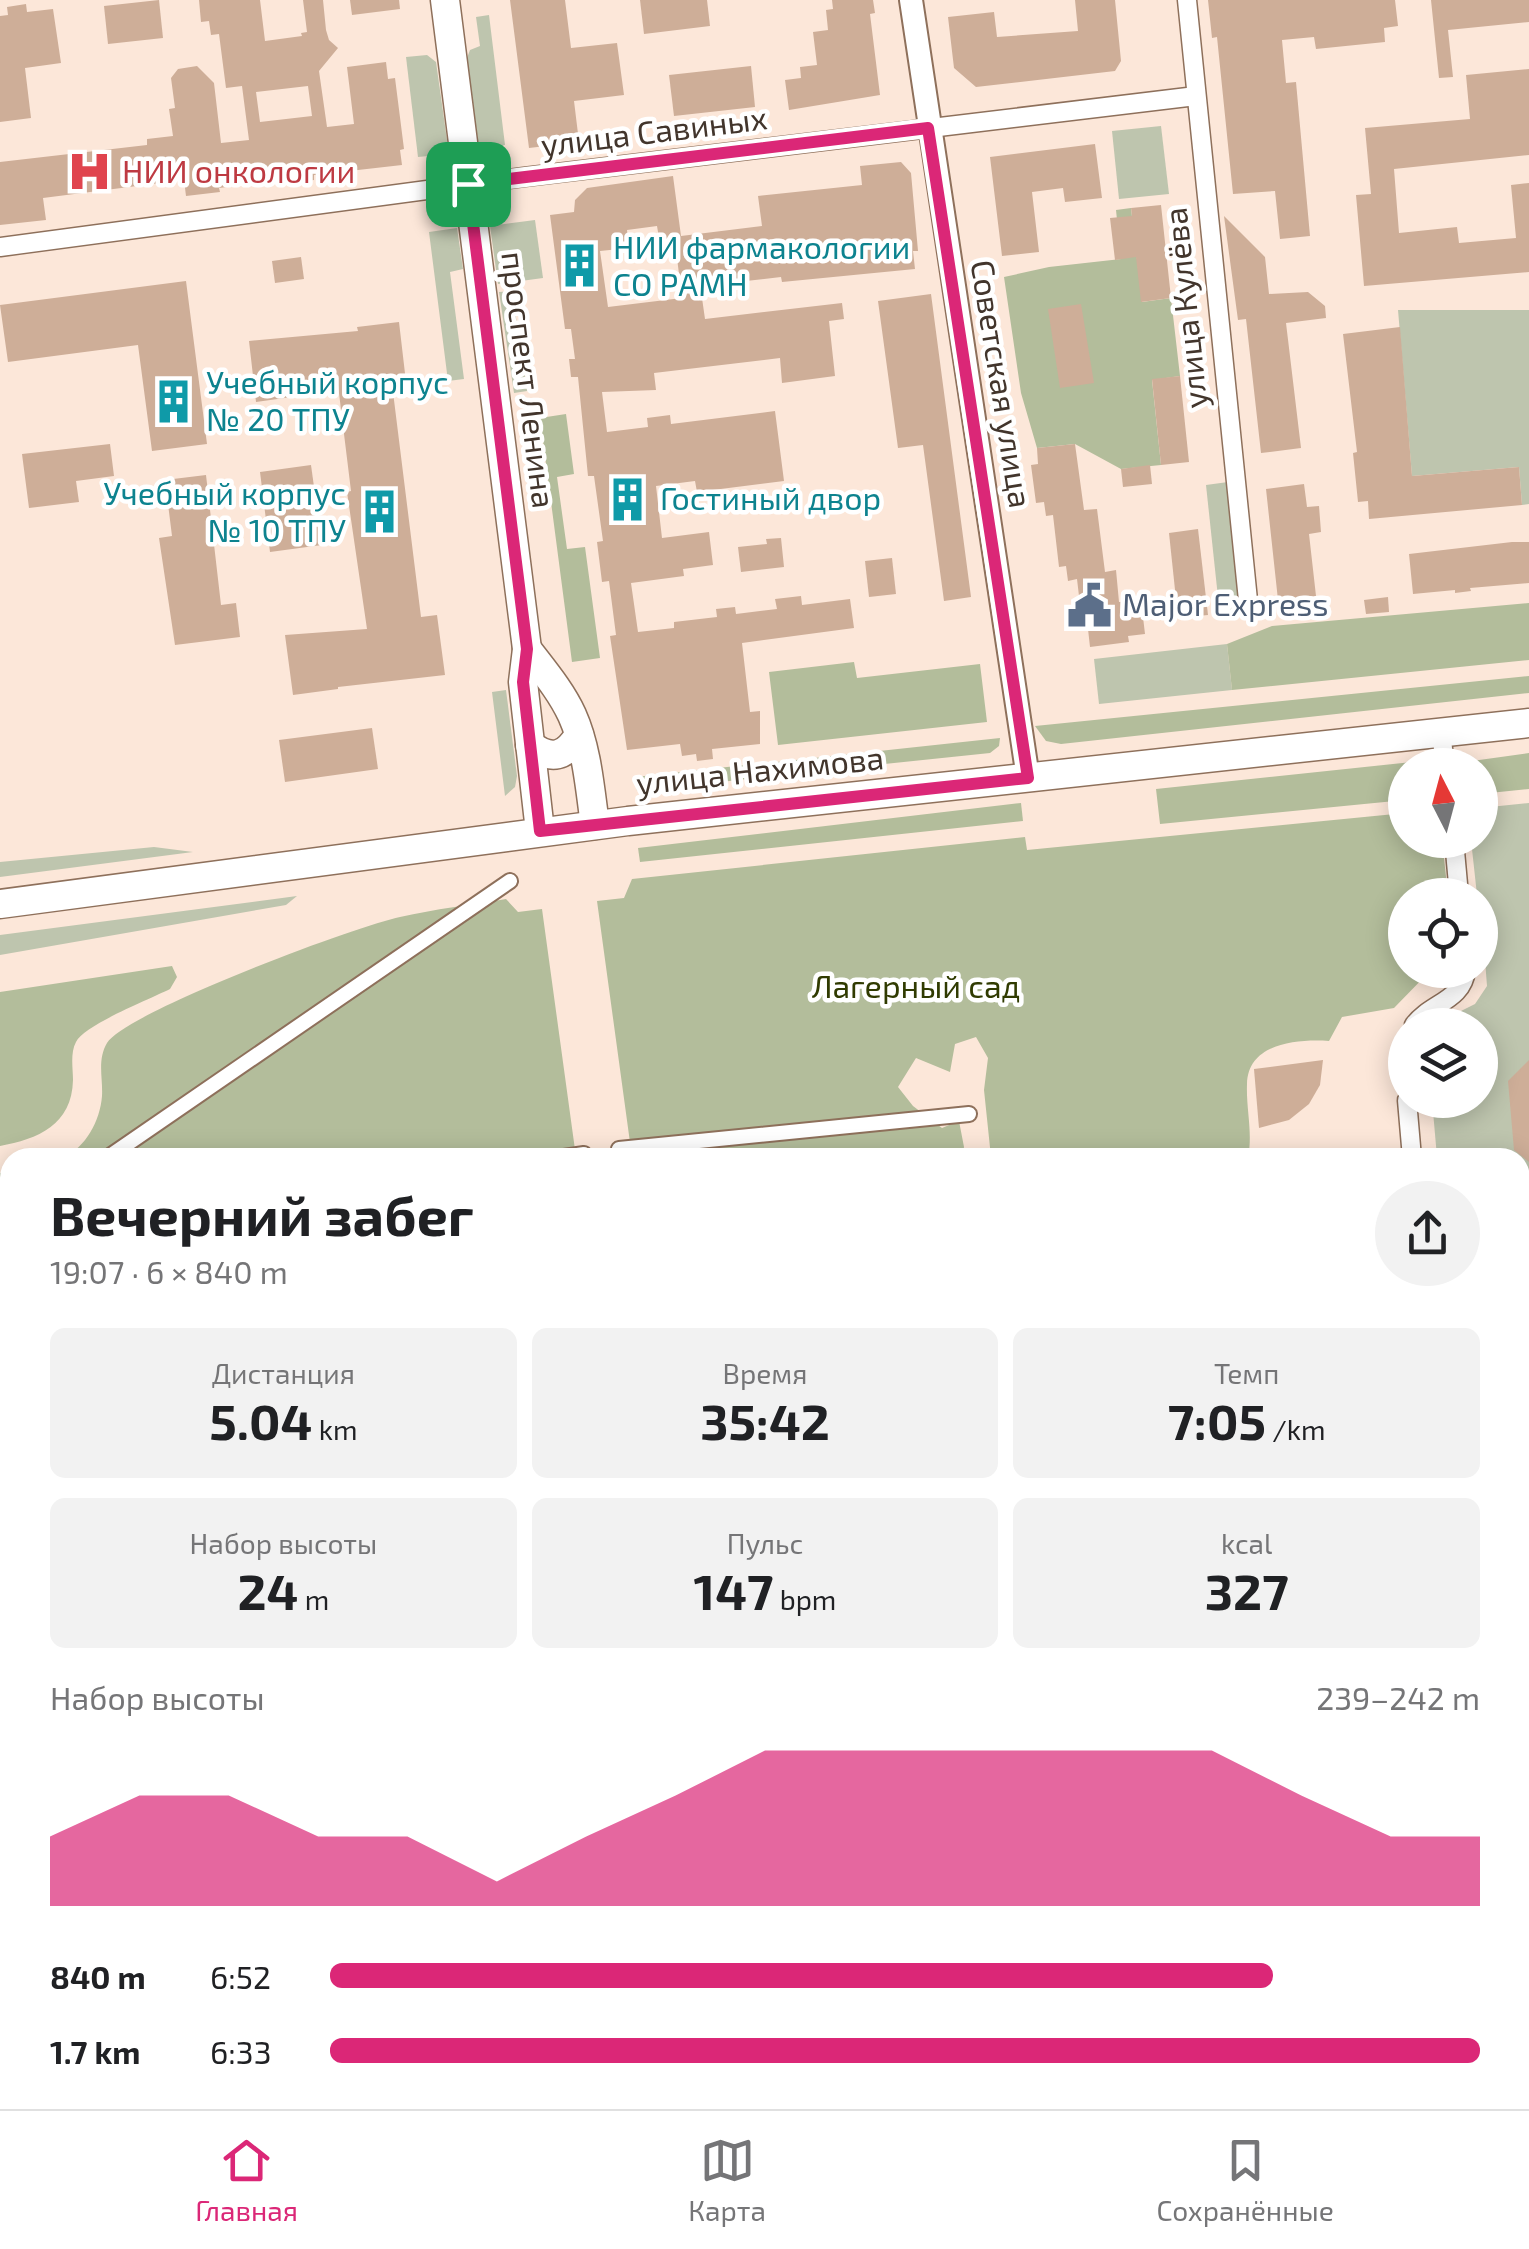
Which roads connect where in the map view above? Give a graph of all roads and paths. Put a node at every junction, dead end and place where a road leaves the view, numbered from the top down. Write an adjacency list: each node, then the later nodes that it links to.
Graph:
1 (444, 0): 6 (main road, проспект Ленина)
2 (911, 0): 5 (street, Советская улица)
3 (1186, 0): 4 (street, улица Кулёва)
4 (1196, 96): 5 (street, улица Савиных); 8 (street, улица Кулёва)
5 (928, 128): 6 (street, улица Савиных); 15 (street, Советская улица)
6 (468, 184): 7 (street, улица Савиных); 9 (main road, проспект Ленина)
7 (0, 247)
8 (1248, 610)
9 (527, 649): 12 (main road, проспект Ленина); 13 (main road, проспект Ленина)
10 (1529, 723): 11 (main road, улица Нахимова)
11 (1441, 732): 14 (street); 15 (main road, улица Нахимова)
12 (580, 735): 13 (main road); 16 (main road, проспект Ленина)
13 (530, 745): 17 (main road, проспект Ленина)
14 (1443, 748)
15 (1028, 778): 16 (main road, улица Нахимова)
16 (595, 825): 17 (main road, улица Нахимова)
17 (540, 831): 19 (main road, улица Нахимова)
18 (510, 882): 24 (street)
19 (0, 904)
20 (1460, 988): 21 (street)
21 (1432, 1008)
22 (969, 1114): 25 (street)
23 (1408, 1118): 26 (street)
24 (123, 1148)
25 (629, 1148)
26 (1411, 1148)

